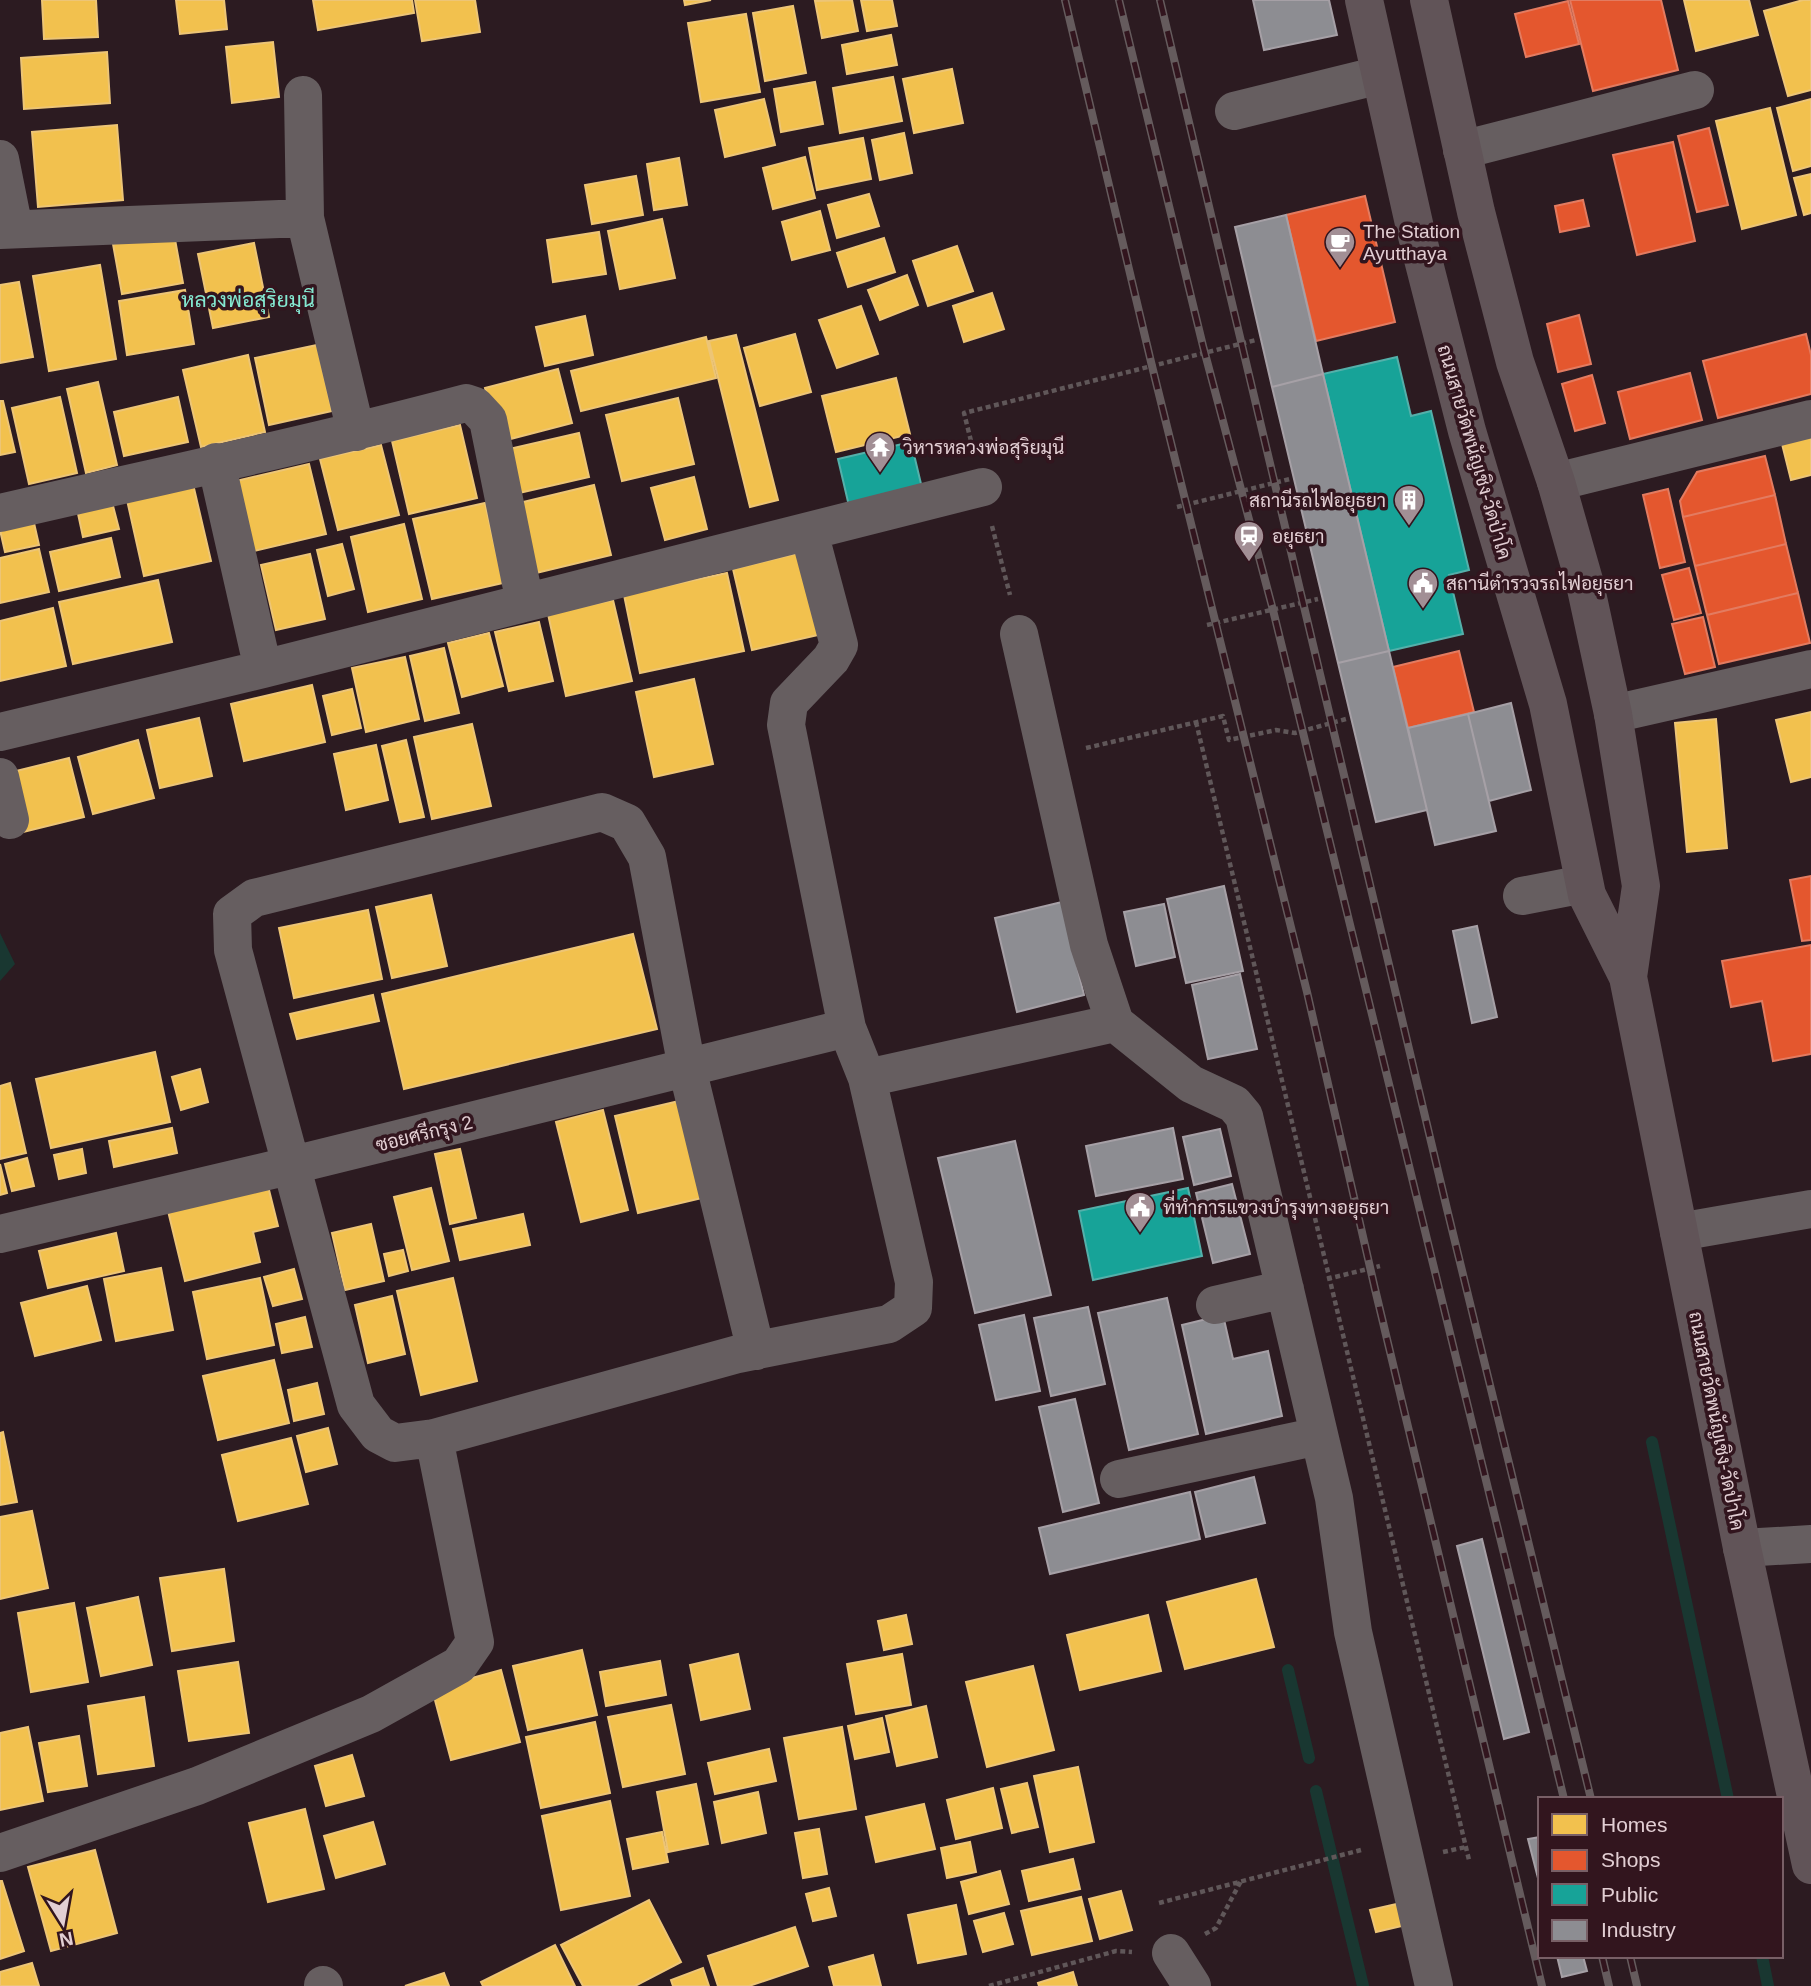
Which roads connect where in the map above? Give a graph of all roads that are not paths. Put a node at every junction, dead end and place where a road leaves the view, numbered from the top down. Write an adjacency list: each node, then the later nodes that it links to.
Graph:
1 (1364, 0): 3 (main road, ถนนสายวัดพนัญเชิง-วัดป่าโค)
2 (1429, 0): 7 (main road, ถนนสายวัดพนัญเชิง-วัดป่าโค)
3 (1380, 75): 6 (street); 26 (main road, ถนนสายวัดพนัญเชิง-วัดป่าโค)
4 (1695, 90): 7 (street)
5 (303, 95): 9 (street)
6 (1234, 111)
7 (1462, 150): 14 (main road, ถนนสายวัดพนัญเชิง-วัดป่าโค)
8 (0, 159): 10 (street)
9 (305, 218): 10 (street); 12 (street)
10 (7, 229)
11 (1811, 419): 14 (street)
12 (356, 432): 13 (street); 18 (street)
13 (216, 462): 16 (street); 20 (street)
14 (1556, 482): 22 (main road, ถนนสายวัดพนัญเชิง-วัดป่าโค)
15 (983, 487): 17 (street)
16 (0, 513)
17 (809, 532): 18 (street); 30 (street)
18 (525, 603): 20 (street)
19 (1019, 634): 29 (street)
20 (262, 669): 23 (street)
21 (1811, 669): 22 (street)
22 (1614, 714): 28 (main road, ถนนสายวัดพนัญเชิง-วัดป่าโค)
23 (0, 732)
24 (0, 777): 25 (street)
25 (10, 820)
26 (1584, 884): 27 (street); 28 (main road, ถนนสายวัดพนัญเชิง-วัดป่าโค)
27 (1522, 896)
28 (1628, 977): 35 (main road, ถนนสายวัดพนัญเชิง-วัดป่าโค)
29 (1115, 1023): 32 (street); 37 (street)
30 (847, 1028): 31 (street, ซอยศรีกรุง 2); 32 (street)
31 (687, 1068): 33 (street, ซอยศรีกรุง 2); 33 (street); 39 (street)
32 (867, 1078): 39 (street)
33 (293, 1165): 36 (street, ซอยศรีกรุง 2); 41 (street)
34 (1811, 1209): 35 (street)
35 (1679, 1232): 44 (main road, ถนนสายวัดพนัญเชิง-วัดป่าโค)
36 (0, 1234)
37 (1284, 1289): 38 (street); 40 (street)
38 (1215, 1305)
39 (756, 1351): 41 (street)
40 (1319, 1436): 42 (street); 49 (street)
41 (434, 1438): 45 (street)
42 (1119, 1479)
43 (1811, 1544): 44 (street)
44 (1742, 1548): 46 (main road, ถนนสายวัดพนัญเชิง-วัดป่าโค)
45 (0, 1853)
46 (1811, 1865)
47 (1154, 1953): 48 (street)
48 (1192, 1986)
49 (1434, 1986)

